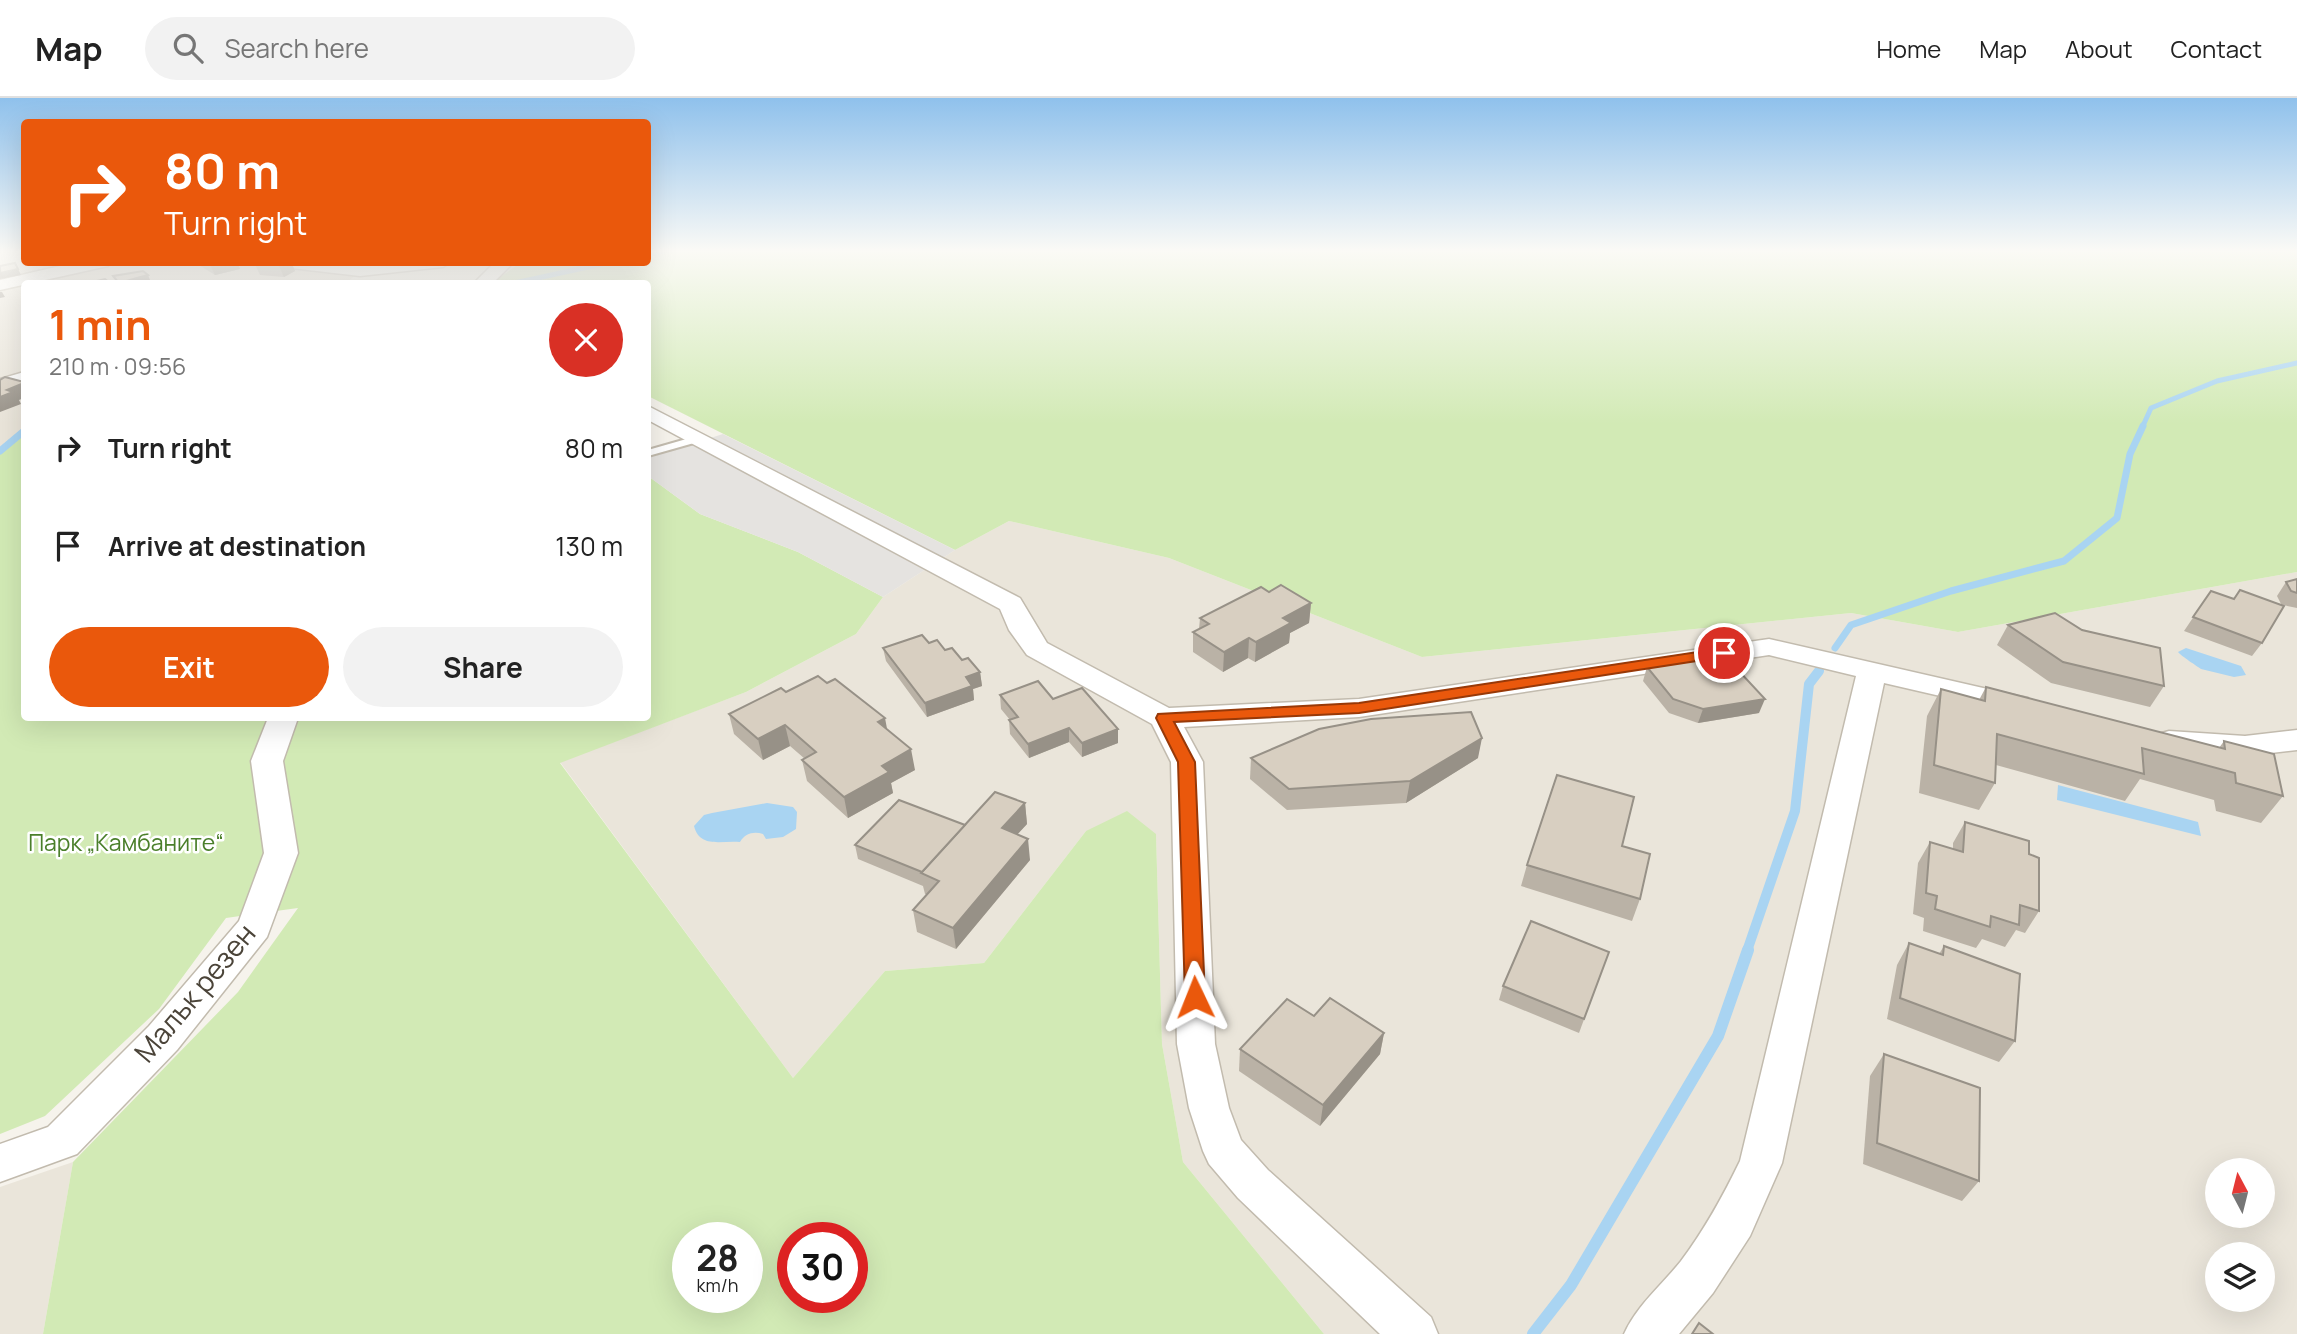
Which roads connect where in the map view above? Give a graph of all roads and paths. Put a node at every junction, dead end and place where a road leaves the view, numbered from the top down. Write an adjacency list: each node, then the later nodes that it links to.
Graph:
1 (21, 379): 2 (street)
2 (0, 385)
3 (651, 414): 4 (street)
4 (697, 439): 5 (lane); 8 (street)
5 (651, 452)
6 (1872, 670): 7 (street); 8 (street); 14 (street)
7 (2043, 712)
8 (1164, 718): 13 (street)
9 (282, 721): 12 (street, Малък резен)
10 (2136, 734): 11 (street)
11 (2297, 740)
12 (0, 1163)
13 (1414, 1334)
14 (1648, 1334)

